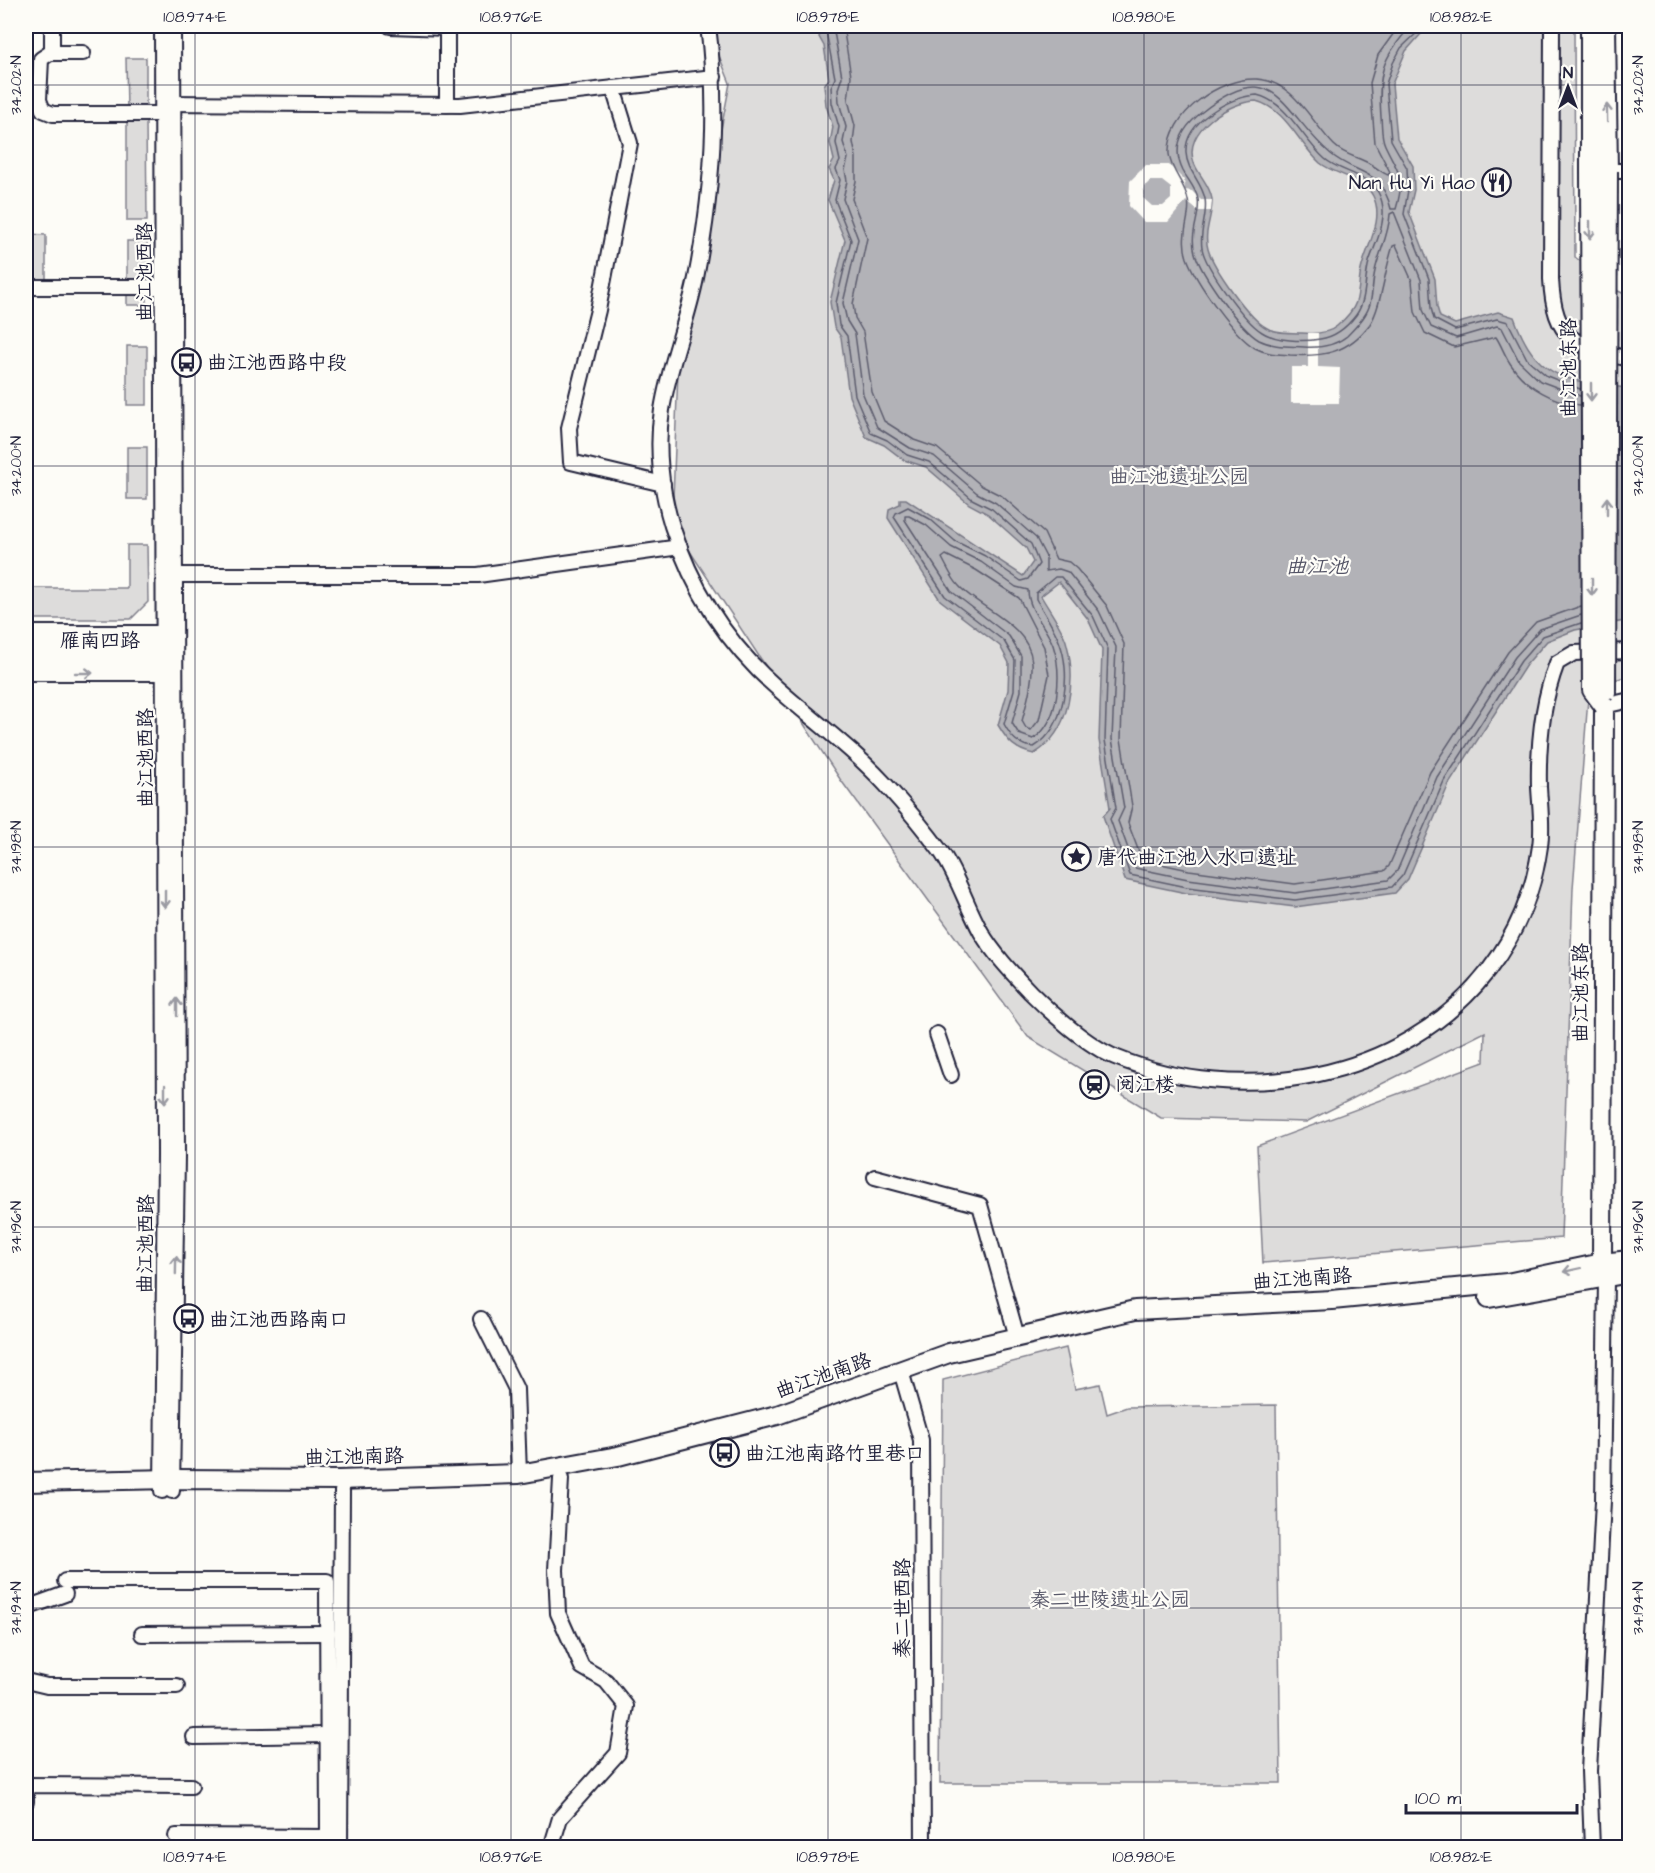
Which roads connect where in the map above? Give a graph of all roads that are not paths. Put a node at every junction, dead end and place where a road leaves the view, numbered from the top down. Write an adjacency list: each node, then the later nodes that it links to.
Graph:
1 (52, 26): 9 (street)
2 (162, 26): 14 (street, 曲江池西路)
3 (173, 26): 14 (street, 曲江池西路)
4 (390, 26): 13 (street)
5 (708, 26): 11 (street)
6 (1552, 26): 19 (street)
7 (1590, 26): 15 (main road, 曲江池东路)
8 (1606, 26): 15 (main road, 曲江池东路, one-way to 8)
9 (52, 53): 10 (street); 14 (street)
10 (83, 53)
11 (714, 77): 12 (street); 20 (street)
12 (613, 88): 13 (street); 20 (street)
13 (447, 105): 14 (street)
14 (166, 107): 18 (street, 曲江池西路); 22 (street, 曲江池西路)
15 (1599, 171): 16 (street); 29 (main road, 曲江池东路, bridge)
16 (1629, 171)
17 (26, 287): 18 (street)
18 (163, 287): 26 (street, 曲江池西路)
19 (1629, 359)
20 (663, 484): 21 (street)
21 (680, 547): 22 (street); 25 (street)
22 (174, 575): 26 (street, 曲江池西路)
23 (26, 633): 26 (street)
24 (26, 647): 26 (street, 雁南四路)
25 (1629, 651)
26 (169, 653): 27 (street, 雁南四路); 28 (street, one-way to 26); 43 (street, 曲江池西路)
27 (26, 659)
28 (26, 673)
29 (1605, 698): 30 (street); 35 (main road, 曲江池东路)
30 (1629, 700)
31 (938, 1034): 32 (street)
32 (951, 1075)
33 (875, 1177): 38 (street)
34 (1629, 1260): 35 (main road, 曲江池南路)
35 (1604, 1271): 36 (main road, 曲江池南路); 38 (main road, 曲江池南路, one-way to 38); 39 (main road, 曲江池南路); 60 (street)
36 (1629, 1273)
37 (481, 1318): 40 (street)
38 (1017, 1337): 39 (main road, 曲江池南路)
39 (903, 1377): 40 (main road, 曲江池南路); 41 (main road, 曲江池南路); 59 (street, 秦二世西路)
40 (519, 1474): 43 (main road, 曲江池南路)
41 (561, 1479): 44 (main road, 曲江池南路); 58 (street)
42 (26, 1482): 43 (main road, 曲江池南路)
43 (167, 1485): 44 (main road, 曲江池南路); 45 (main road, 曲江池南路)
44 (342, 1491): 57 (street)
45 (26, 1495)
46 (26, 1608): 47 (street)
47 (327, 1633): 48 (street); 51 (street)
48 (142, 1634)
49 (26, 1681): 50 (street)
50 (177, 1686)
51 (327, 1736): 52 (street); 56 (street)
52 (194, 1737)
53 (191, 1785): 54 (street)
54 (26, 1802)
55 (176, 1836): 56 (street)
56 (327, 1842)
57 (340, 1848)
58 (551, 1848)
59 (923, 1848)
60 (1593, 1848)

